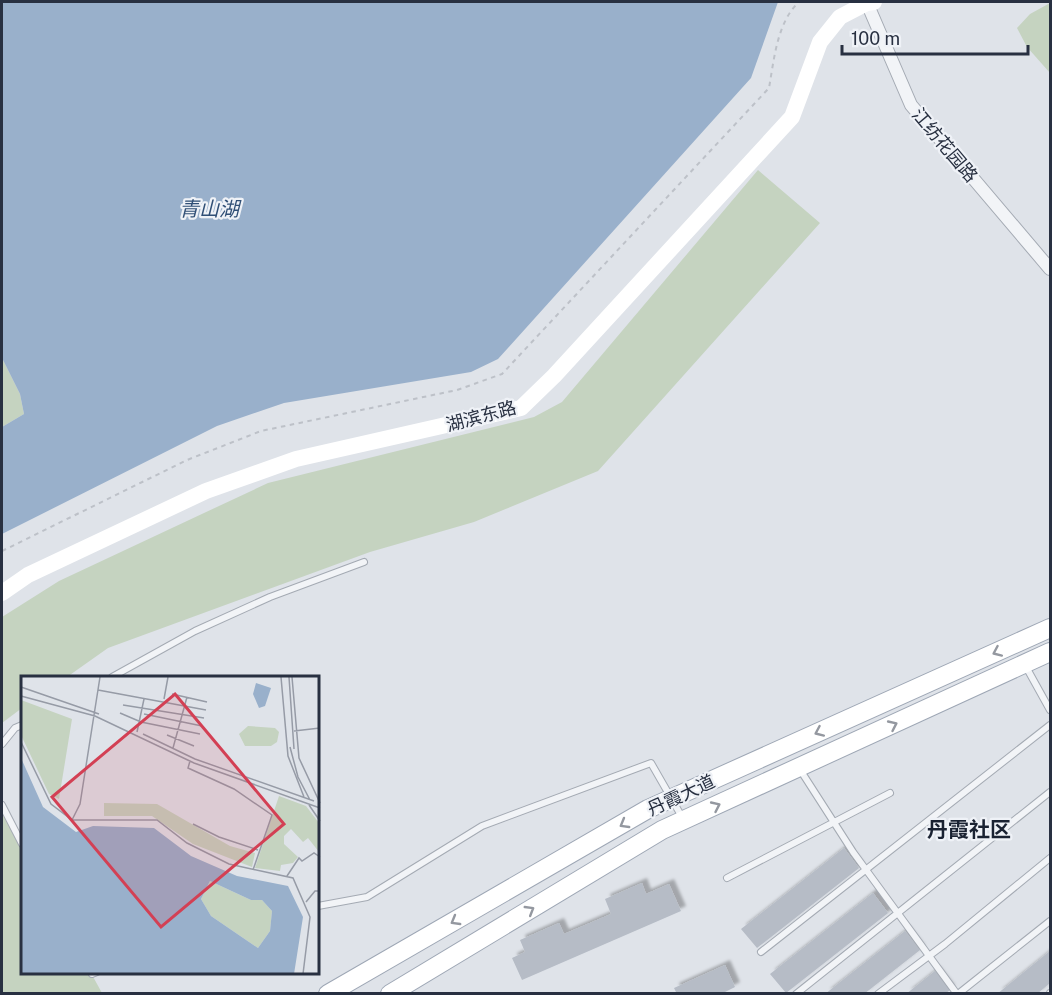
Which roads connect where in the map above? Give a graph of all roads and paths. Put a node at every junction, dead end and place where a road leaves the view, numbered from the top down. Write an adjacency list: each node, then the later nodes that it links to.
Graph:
1 (799, 2): 4 (path, 湖滨东路)
2 (870, 2): 3 (street, 江纺花园路); 6 (street, 湖滨东路)
3 (1050, 269)
4 (2, 551)
5 (364, 562): 10 (lane)
6 (2, 593)
7 (1050, 628): 18 (main road, 丹霞大道, one-way to 18)
8 (1050, 652): 9 (main road, 丹霞大道)
9 (1025, 664): 11 (lane); 15 (main road, 丹霞大道, one-way to 9)
10 (114, 676)
11 (1050, 711)
12 (21, 725): 14 (lane)
13 (1050, 725): 24 (lane)
14 (2, 744)
15 (799, 768): 20 (main road, 丹霞大道, one-way to 15); 21 (lane)
16 (1050, 792): 27 (lane)
17 (890, 793): 21 (lane)
18 (672, 799): 20 (lane); 26 (lane); 31 (main road, 丹霞大道, one-way to 31)
19 (2, 805): 22 (lane)
20 (684, 820): 32 (main road, 丹霞大道, one-way to 20)
21 (834, 822): 24 (lane); 25 (lane)
22 (21, 842)
23 (1050, 858): 30 (lane)
24 (866, 870): 27 (lane); 29 (lane)
25 (727, 878)
26 (320, 906)
27 (898, 913): 30 (lane); 33 (lane)
28 (1050, 921): 35 (lane)
29 (761, 952)
30 (929, 956): 34 (lane); 35 (lane)
31 (328, 993)
32 (390, 993)
33 (796, 993)
34 (878, 993)
35 (958, 993)

